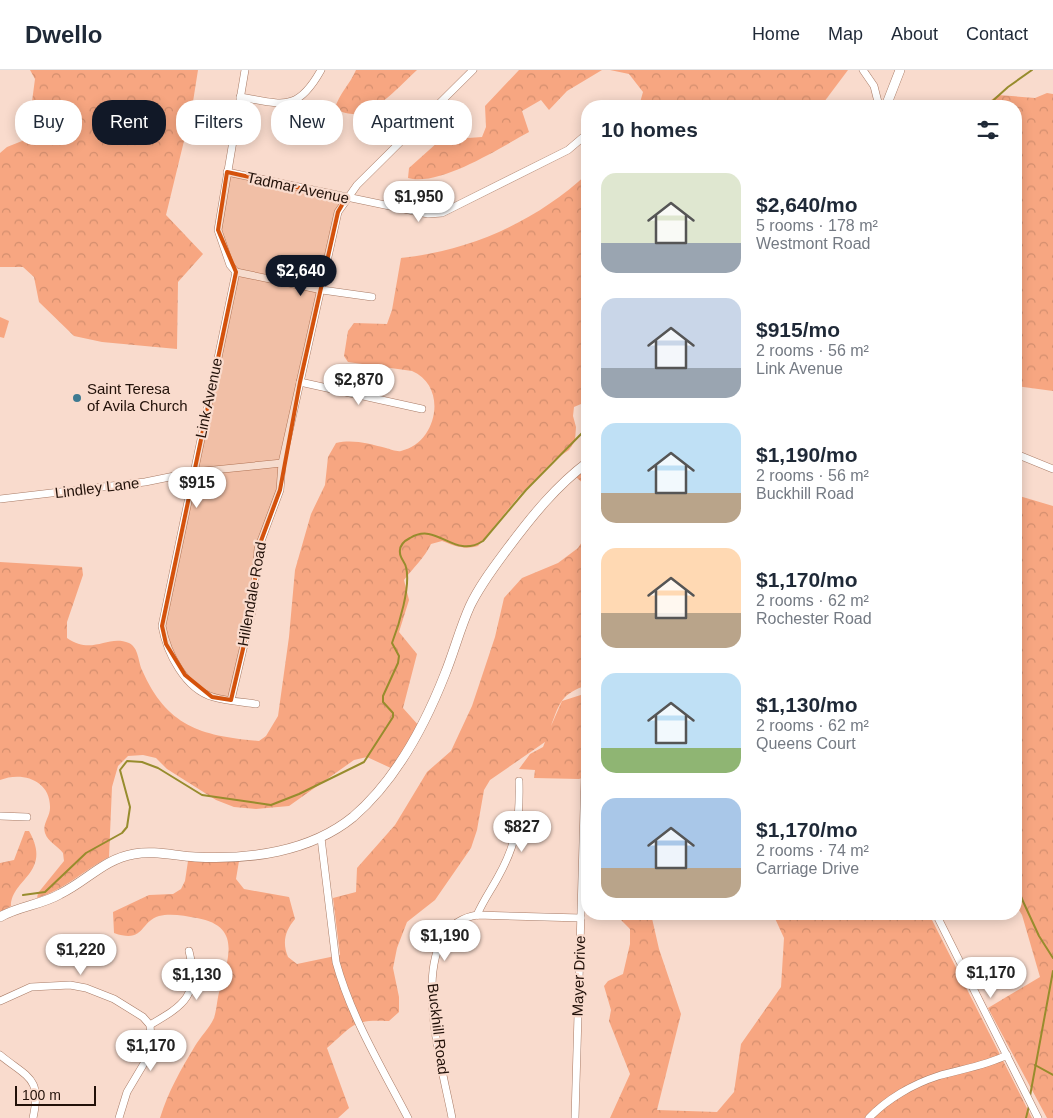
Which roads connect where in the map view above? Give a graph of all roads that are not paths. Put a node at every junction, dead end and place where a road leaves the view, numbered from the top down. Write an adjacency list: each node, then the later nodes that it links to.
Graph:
1 (245, 70): 6 (street)
2 (322, 70): 6 (street)
3 (473, 70): 11 (street, Hillendale Road)
4 (863, 70): 7 (street)
5 (900, 70): 8 (main road)
6 (240, 97): 10 (street)
7 (878, 100)
8 (888, 100)
9 (581, 140): 11 (street, Tadmar Avenue)
10 (227, 172): 11 (street, Tadmar Avenue); 12 (street)
11 (346, 198): 13 (street, Hillendale Road)
12 (236, 272): 13 (street); 21 (street, Link Avenue)
13 (322, 290): 14 (street); 15 (street, Hillendale Road)
14 (372, 297)
15 (300, 382): 16 (street); 18 (street, Hillendale Road)
16 (422, 409)
17 (1022, 456): 20 (street)
18 (282, 463): 21 (street, Lindley Lane); 23 (street, Hillendale Road)
19 (581, 468): 28 (main road)
20 (1053, 469)
21 (194, 472): 22 (street, Lindley Lane); 23 (street, Link Avenue)
22 (0, 499)
23 (231, 700): 24 (street, Link Avenue)
24 (256, 704)
25 (519, 780): 29 (street)
26 (0, 816): 27 (street)
27 (27, 817)
28 (321, 838): 30 (main road); 40 (street)
29 (477, 915): 31 (street, Buckhill Road); 41 (street, Buckhill Road)
30 (0, 917)
31 (581, 918): 42 (street, Mayer Drive)
32 (939, 920): 37 (street)
33 (189, 951): 35 (street)
34 (0, 1001): 35 (street)
35 (150, 1025): 39 (street)
36 (0, 1055): 38 (street)
37 (1007, 1055): 43 (street); 44 (street)
38 (33, 1118)
39 (120, 1118)
40 (408, 1118)
41 (452, 1118)
42 (575, 1118)
43 (869, 1118)
44 (1038, 1118)

